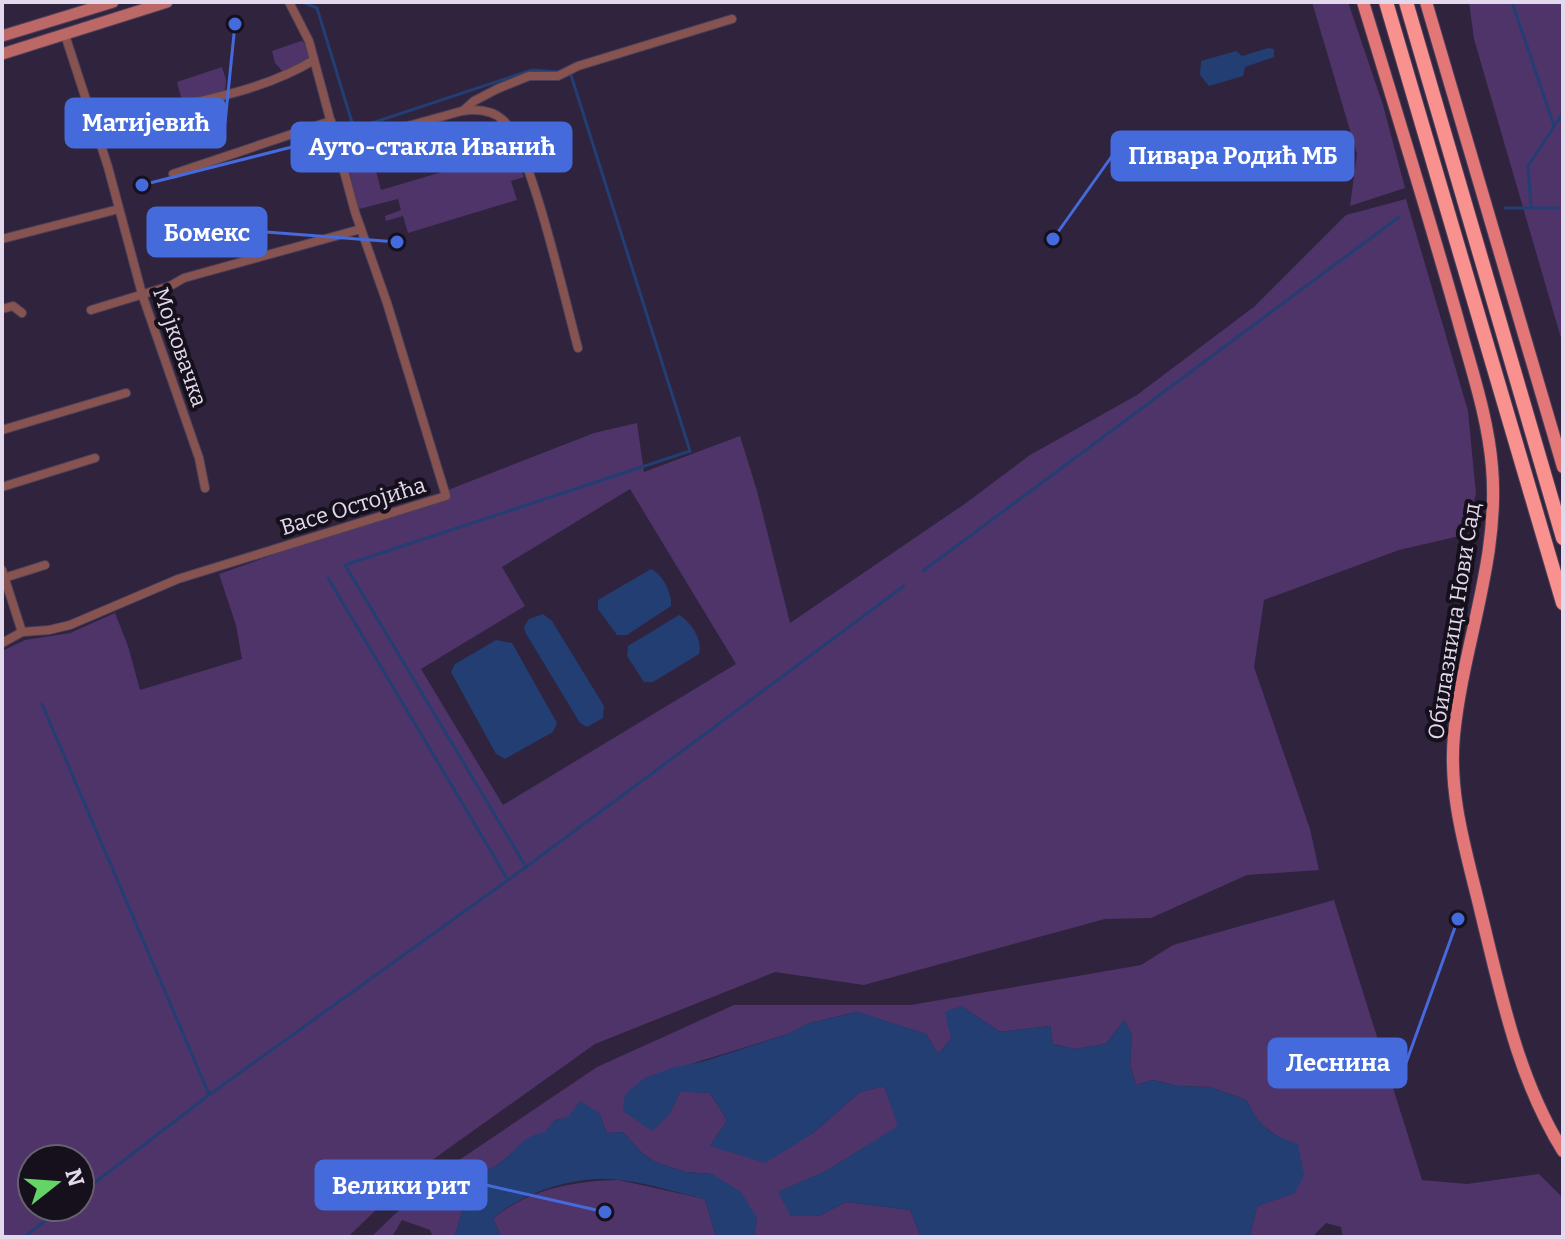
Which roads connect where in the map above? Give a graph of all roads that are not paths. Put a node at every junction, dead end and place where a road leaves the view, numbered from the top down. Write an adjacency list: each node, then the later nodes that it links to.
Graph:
1 (113, 2): 12 (main road)
2 (167, 2): 11 (main road)
3 (289, 2): 16 (street, Васе Остојића)
4 (1355, 2): 13 (main road)
5 (1363, 2): 13 (main road, Обилазница Нови Сад)
6 (1386, 2): 39 (highway)
7 (1406, 2): 36 (highway)
8 (1426, 2): 14 (main road)
9 (1436, 2): 14 (main road)
10 (732, 19): 18 (street)
11 (65, 35): 15 (main road); 22 (street, Мојковачка)
12 (2, 36)
13 (1375, 42): 42 (main road, Обилазница Нови Сад)
14 (1439, 47): 33 (main road)
15 (2, 54)
16 (314, 60): 17 (street); 19 (street, Васе Остојића)
17 (178, 106)
18 (464, 110): 20 (street); 29 (street)
19 (331, 121): 20 (street, Васе Остојића); 21 (street)
20 (339, 145): 23 (street, Васе Остојића)
21 (173, 174)
22 (119, 209): 24 (street); 25 (street, Мојковачка)
23 (361, 229): 25 (street); 40 (street, Васе Остојића)
24 (2, 239)
25 (142, 294): 27 (street); 35 (street, Мојковачка)
26 (2, 309): 28 (street)
27 (91, 310)
28 (22, 313)
29 (578, 348)
30 (126, 393): 31 (street)
31 (2, 430)
32 (95, 458): 34 (street)
33 (1563, 467)
34 (2, 487)
35 (205, 488)
36 (1563, 538)
37 (45, 565): 38 (street)
38 (3, 574): 40 (street)
39 (1563, 603)
40 (22, 632): 41 (street)
41 (2, 643)
42 (1563, 1151)

